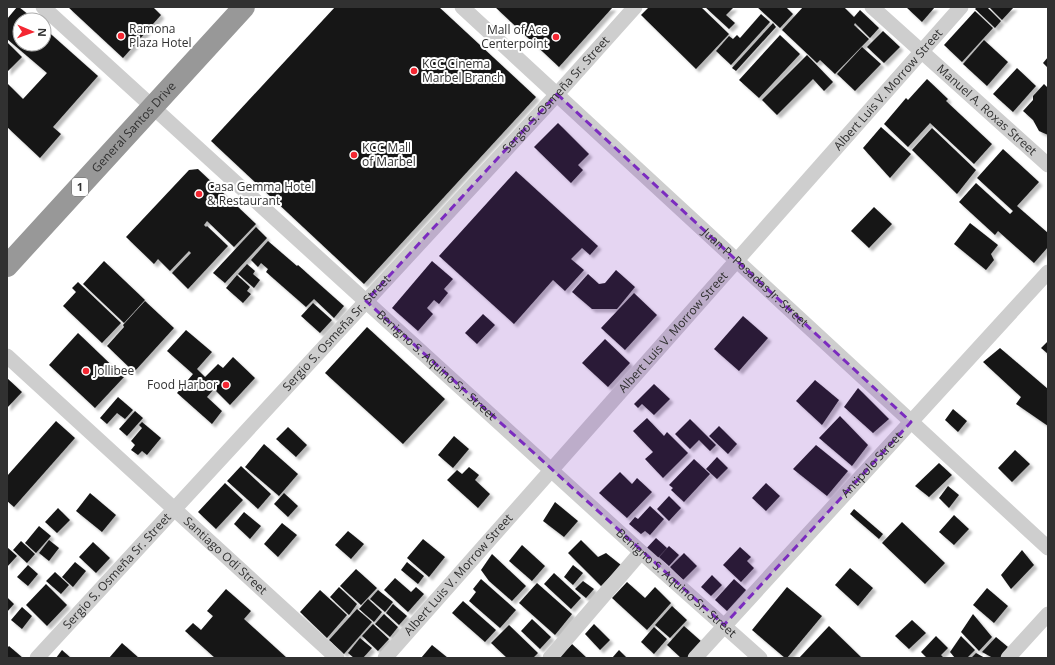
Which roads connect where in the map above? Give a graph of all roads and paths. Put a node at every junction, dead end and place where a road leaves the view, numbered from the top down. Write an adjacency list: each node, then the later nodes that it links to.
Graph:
1 (43, 7): 9 (street, Benigno S. Aquino Sr. Street)
2 (244, 7): 9 (highway, General Santos Drive / 1)
3 (462, 7): 8 (street, Juan P. Posadas Jr. Street)
4 (635, 7): 8 (street, Sergio S. Osmeña Sr. Street)
5 (872, 7): 7 (street, Manuel A. Roxas Street)
6 (961, 7): 7 (street, Albert Luis V. Morrow Street)
7 (922, 52): 10 (street, Manuel A. Roxas Street); 11 (street, Albert Luis V. Morrow Street)
8 (557, 94): 11 (street, Juan P. Posadas Jr. Street); 14 (street, Sergio S. Osmeña Sr. Street)
9 (153, 107): 12 (highway, General Santos Drive / 1); 14 (street, Benigno S. Aquino Sr. Street)
10 (1048, 165)
11 (738, 261): 16 (street, Juan P. Posadas Jr. Street); 17 (street, Albert Luis V. Morrow Street)
12 (7, 266)
13 (1048, 272): 16 (street, Antipolo Street)
14 (366, 301): 17 (street, Benigno S. Aquino Sr. Street); 18 (street, Sergio S. Osmeña Sr. Street)
15 (7, 356): 18 (street, Santiago Odi Street)
16 (911, 422): 19 (street, Juan P. Posadas Jr. Street); 22 (street, Antipolo Street)
17 (551, 469): 20 (street, Benigno S. Aquino Sr. Street); 25 (street, Albert Luis V. Morrow Street)
18 (175, 509): 23 (street, Sergio S. Osmeña Sr. Street); 24 (street, Santiago Odi Street)
19 (1048, 548)
20 (641, 552): 22 (street, Benigno S. Aquino Sr. Street); 26 (street)
21 (1048, 614): 29 (street)
22 (724, 625): 27 (street, Antipolo Street); 28 (street, Benigno S. Aquino Sr. Street)
23 (37, 658)
24 (338, 658)
25 (385, 658)
26 (550, 658)
27 (695, 658)
28 (760, 658)
29 (1008, 658)

